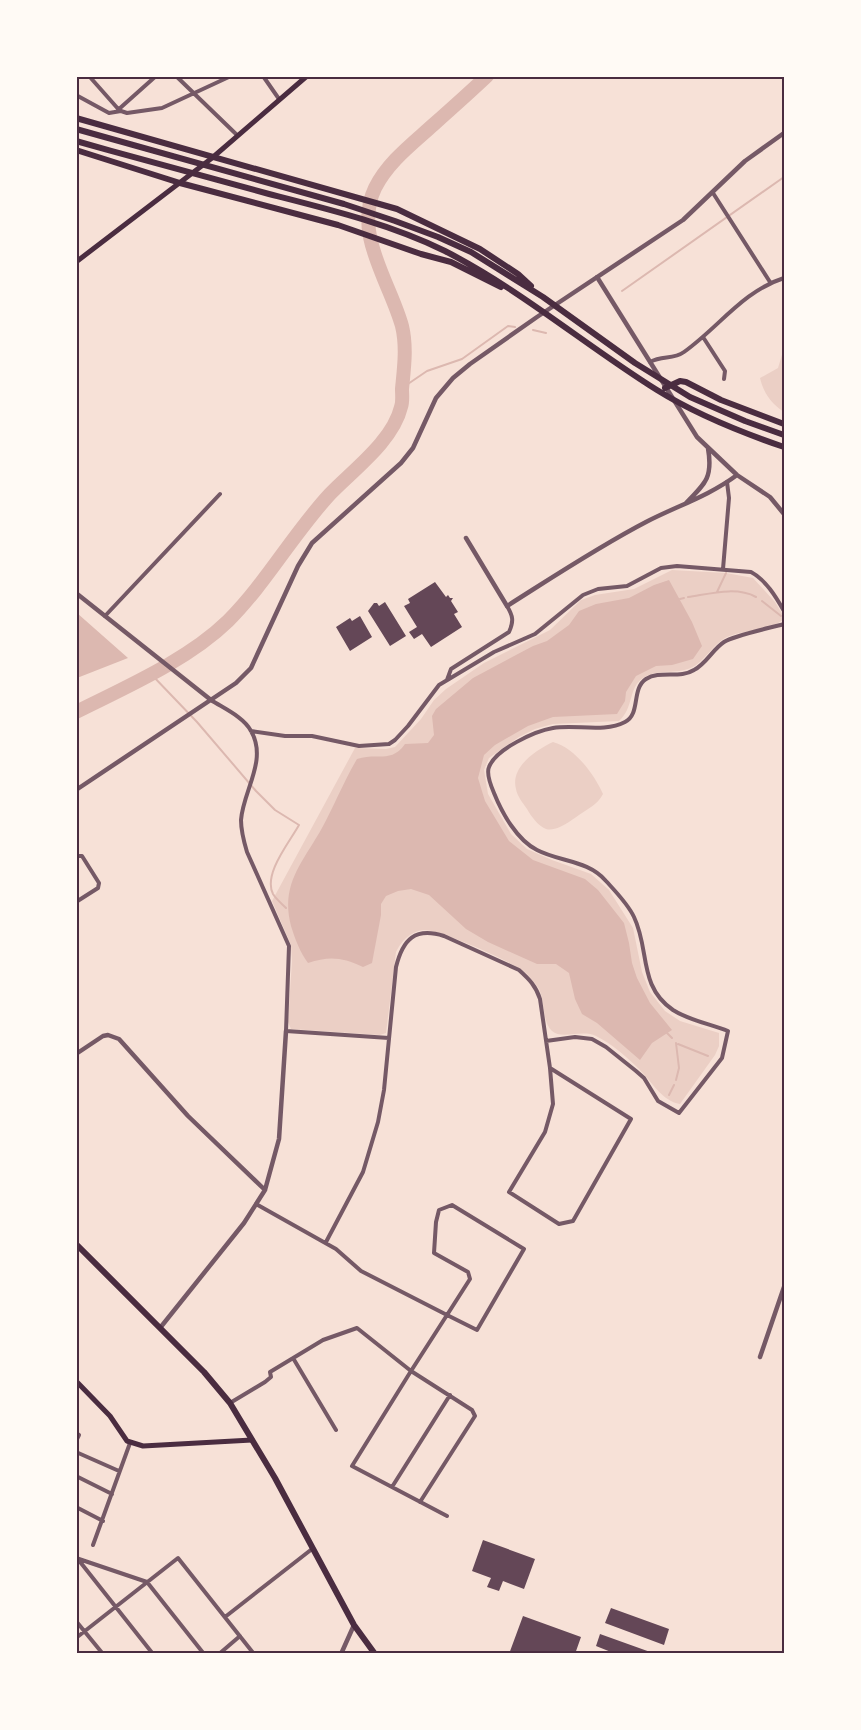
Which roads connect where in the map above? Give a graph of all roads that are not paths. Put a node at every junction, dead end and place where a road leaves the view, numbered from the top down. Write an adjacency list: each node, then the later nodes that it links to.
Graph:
1 (89, 76): 10 (street)
2 (156, 76): 10 (street)
3 (176, 76): 7 (street)
4 (231, 76): 7 (street)
5 (263, 76): 9 (street)
6 (307, 76): 9 (main road)
7 (193, 93): 10 (street); 14 (street)
8 (76, 95): 10 (street)
9 (279, 99): 14 (main road)
10 (120, 110)
11 (76, 118): 17 (highway)
12 (76, 129): 24 (highway)
13 (784, 132): 19 (street)
14 (237, 135): 17 (main road)
15 (76, 141): 25 (highway)
16 (76, 150): 18 (highway)
17 (212, 158): 18 (main road); 24 (highway)
18 (180, 183): 20 (main road); 25 (highway)
19 (713, 193): 21 (street); 23 (street)
20 (76, 262)
21 (597, 277): 27 (street); 47 (street)
22 (784, 278): 23 (street)
23 (770, 282): 26 (street)
24 (546, 298): 31 (highway)
25 (529, 300): 32 (highway)
26 (703, 337): 27 (street); 28 (street)
27 (650, 362): 29 (street)
28 (724, 379)
29 (665, 388): 30 (highway); 33 (street)
30 (784, 424)
31 (784, 435)
32 (784, 447)
33 (708, 448): 34 (street); 37 (street)
34 (737, 475): 35 (street); 38 (street)
35 (727, 482): 37 (street); 40 (street)
36 (220, 494): 44 (street)
37 (684, 504): 42 (street)
38 (784, 513)
39 (466, 538): 42 (street)
40 (723, 569): 43 (street); 46 (street)
41 (76, 593): 44 (street)
42 (507, 606): 46 (street)
43 (784, 611)
44 (105, 617): 47 (street)
45 (784, 624): 54 (street)
46 (447, 681): 48 (street)
47 (211, 700): 48 (street); 49 (street)
48 (252, 730): 52 (street)
49 (76, 790)
50 (76, 856): 51 (street)
51 (76, 902)
52 (286, 1031): 53 (street); 57 (street)
53 (389, 1038): 54 (street); 59 (street)
54 (546, 1041): 56 (street)
55 (76, 1054): 57 (street)
56 (550, 1068): 56 (street)
57 (265, 1190): 58 (street)
58 (256, 1204): 59 (street); 63 (street)
59 (326, 1242): 62 (street)
60 (76, 1244): 63 (highway)
61 (784, 1287): 64 (street)
62 (447, 1315): 62 (street); 66 (street)
63 (160, 1328): 69 (highway)
64 (760, 1357)
65 (293, 1358): 66 (street); 69 (street); 70 (street)
66 (411, 1371): 68 (street); 78 (street)
67 (76, 1381): 74 (main road)
68 (450, 1395): 78 (street); 80 (street)
69 (230, 1403): 72 (highway)
70 (336, 1430)
71 (76, 1433): 73 (street)
72 (252, 1440): 74 (main road); 85 (highway)
73 (76, 1441)
74 (130, 1443): 76 (street)
75 (76, 1452): 76 (street)
76 (119, 1471): 79 (street)
77 (76, 1476): 79 (street)
78 (392, 1487): 80 (street)
79 (112, 1494): 83 (street)
80 (420, 1502): 82 (street)
81 (76, 1507): 83 (street)
82 (447, 1516)
83 (103, 1521): 84 (street)
84 (93, 1545)
85 (312, 1549): 89 (street); 91 (highway)
86 (77, 1558): 87 (street); 88 (street)
87 (147, 1582): 88 (street); 89 (street); 97 (street)
88 (116, 1606): 92 (street); 96 (street)
89 (225, 1617): 93 (street)
90 (76, 1621): 92 (street)
91 (354, 1625): 100 (street); 101 (highway)
92 (85, 1631): 94 (street); 95 (street)
93 (240, 1636): 98 (street); 99 (street)
94 (76, 1638)
95 (103, 1653)
96 (153, 1653)
97 (204, 1653)
98 (219, 1653)
99 (254, 1653)
100 (341, 1653)
101 (375, 1653)

